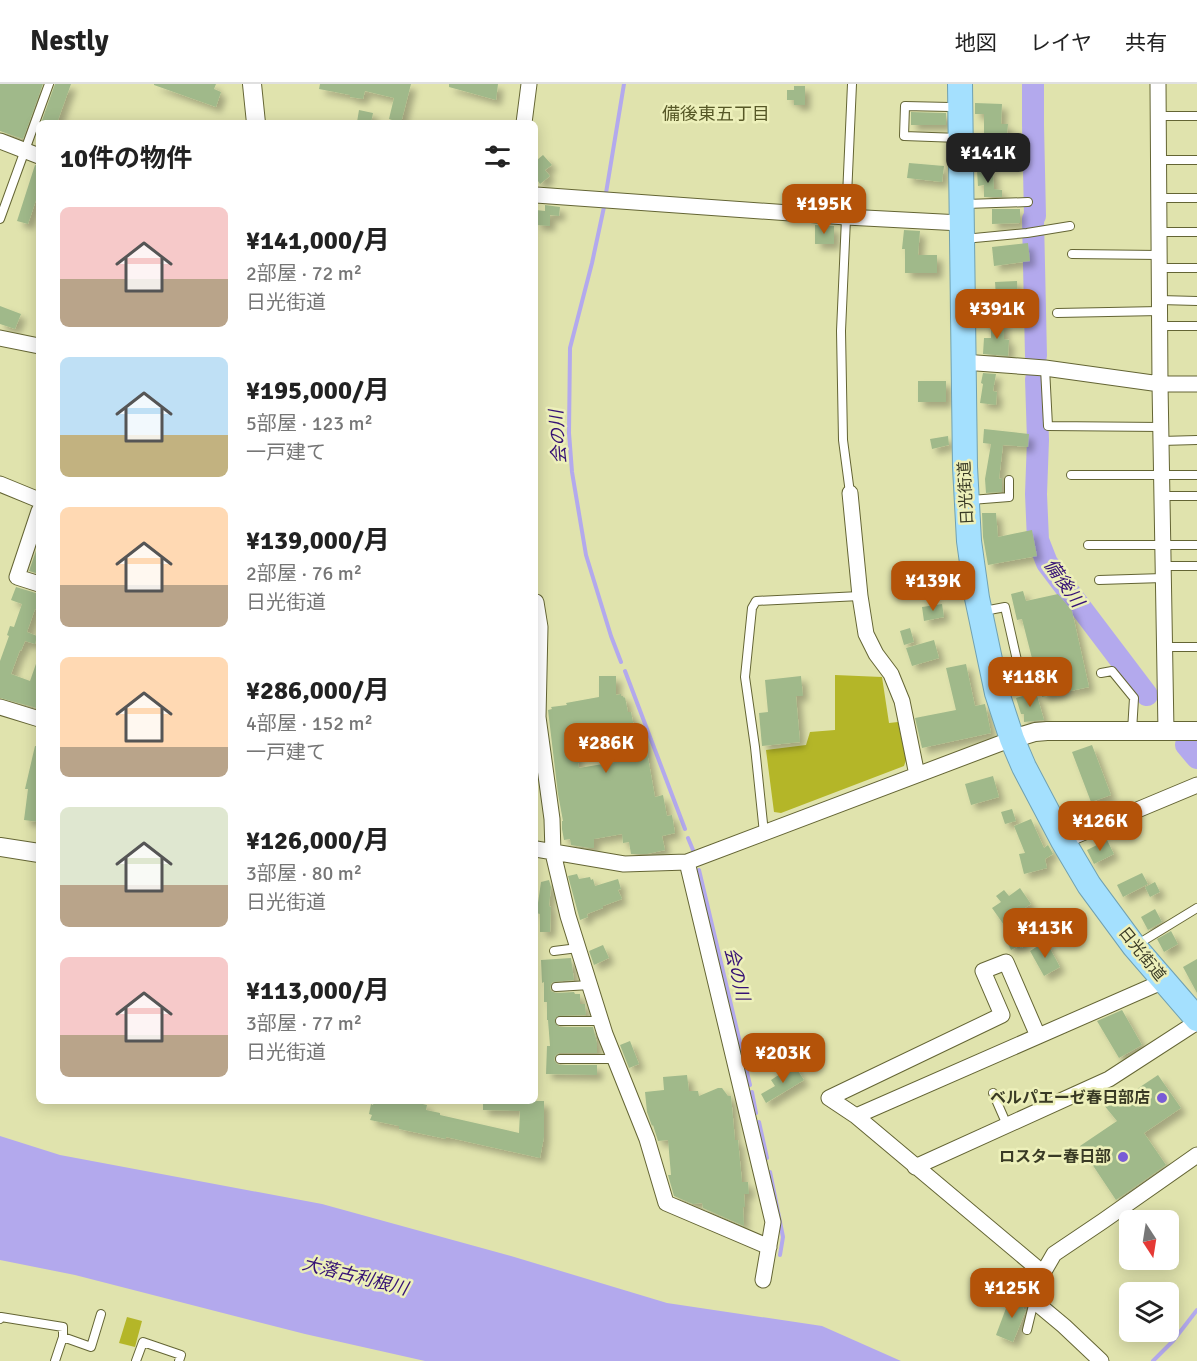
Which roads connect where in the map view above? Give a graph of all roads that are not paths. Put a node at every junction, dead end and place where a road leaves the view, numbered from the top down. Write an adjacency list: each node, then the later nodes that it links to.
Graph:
1 (49, 84): 10 (lane)
2 (252, 84): 11 (street)
3 (529, 84): 12 (street)
4 (852, 84): 25 (lane)
5 (960, 84): 14 (highway, 日光街道)
6 (1158, 84): 8 (street)
7 (950, 106): 14 (lane)
8 (1159, 116): 9 (lane); 17 (street)
9 (1197, 116)
10 (40, 120)
11 (256, 120)
12 (525, 120)
13 (36, 137): 16 (lane)
14 (960, 138): 19 (highway, 日光街道)
15 (0, 141): 16 (street)
16 (32, 153): 26 (lane)
17 (1159, 160): 18 (lane); 22 (street)
18 (1197, 160)
19 (960, 164): 20 (lane); 27 (highway, 日光街道)
20 (1015, 164)
21 (538, 195): 25 (street)
22 (1159, 198): 23 (lane); 29 (street)
23 (1197, 198)
24 (1028, 202): 27 (lane)
25 (846, 217): 27 (street); 51 (lane)
26 (0, 219)
27 (961, 222): 28 (lane); 40 (highway, 日光街道)
28 (1070, 226)
29 (1159, 232): 30 (lane); 32 (street)
30 (1197, 232)
31 (1072, 254): 32 (lane)
32 (1159, 262): 33 (lane); 35 (street)
33 (1197, 268)
34 (1197, 301): 35 (lane)
35 (1160, 312): 36 (lane); 37 (lane); 42 (street)
36 (1057, 313)
37 (1197, 326)
38 (0, 338): 39 (street)
39 (36, 345)
40 (963, 362): 41 (street); 55 (highway, 日光街道)
41 (1045, 368): 42 (street); 44 (lane)
42 (1160, 384): 43 (street); 44 (street)
43 (1197, 384)
44 (1161, 434): 45 (lane); 48 (street)
45 (1197, 440)
46 (1071, 475): 48 (lane)
47 (1197, 475): 48 (lane)
48 (1162, 476): 52 (street)
49 (1009, 480): 55 (lane)
50 (0, 484): 54 (street)
51 (850, 493): 64 (street)
52 (1162, 496): 53 (lane); 58 (street)
53 (1197, 496)
54 (36, 499)
55 (966, 500): 65 (highway, 日光街道)
56 (36, 520): 63 (street)
57 (1088, 545): 58 (lane)
58 (1163, 545): 59 (lane); 61 (street)
59 (1197, 545)
60 (1197, 566): 61 (lane)
61 (1163, 572): 62 (lane); 67 (street)
62 (1099, 580)
63 (36, 583)
64 (860, 596): 79 (street); 81 (lane)
65 (980, 612): 71 (lane); 78 (highway, 日光街道)
66 (538, 614): 69 (street)
67 (1165, 647): 68 (lane); 75 (street)
68 (1197, 647)
69 (538, 660)
70 (1101, 673): 77 (lane)
71 (1036, 684)
72 (0, 707): 73 (street)
73 (36, 718)
74 (538, 724): 86 (street)
75 (1166, 731): 76 (street); 77 (street)
76 (1197, 731)
77 (1132, 732): 78 (street)
78 (1012, 739): 79 (street); 82 (highway, 日光街道)
79 (917, 775): 81 (street)
80 (1197, 785): 82 (street)
81 (764, 832): 87 (street)
82 (1063, 841): 89 (highway, 日光街道)
83 (0, 847): 85 (street)
84 (538, 849): 86 (street)
85 (36, 853)
86 (553, 853): 87 (street); 90 (street)
87 (694, 860): 108 (street)
88 (1197, 908): 89 (lane)
89 (1134, 946): 92 (highway, 日光街道)
90 (578, 948): 91 (lane); 93 (street)
91 (554, 951)
92 (1164, 981): 97 (highway, 日光街道); 100 (street)
93 (590, 985): 94 (lane); 99 (street)
94 (556, 987)
95 (1025, 1006): 96 (street); 96 (street); 100 (street)
96 (1002, 1015): 104 (street)
97 (1197, 1020): 105 (street)
98 (560, 1021): 99 (lane)
99 (601, 1021): 102 (street)
100 (1038, 1036): 104 (street)
101 (560, 1059): 102 (lane)
102 (614, 1059): 108 (street)
103 (993, 1093): 105 (lane)
104 (856, 1116): 107 (street)
105 (1007, 1125): 107 (street)
106 (1197, 1155): 109 (street)
107 (915, 1167): 109 (street)
108 (769, 1247): 110 (street)
109 (1043, 1273): 111 (street)
110 (763, 1280)
111 (1036, 1292): 114 (lane); 119 (street)
112 (101, 1314): 115 (lane)
113 (0, 1319): 115 (lane)
114 (1027, 1330)
115 (63, 1337): 116 (lane)
116 (56, 1361)
117 (136, 1361): 118 (lane)
118 (179, 1361)
119 (1101, 1361)

